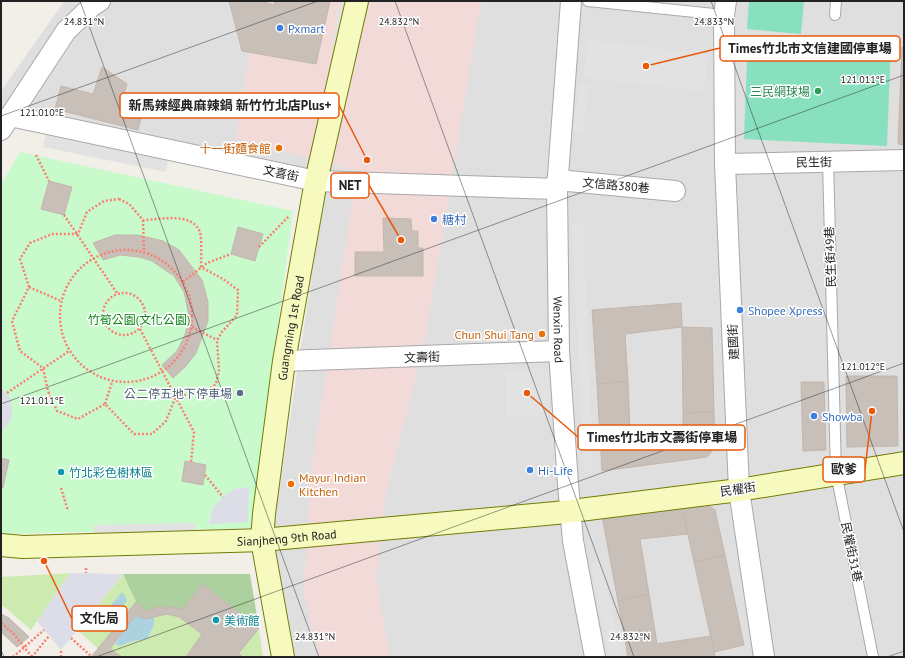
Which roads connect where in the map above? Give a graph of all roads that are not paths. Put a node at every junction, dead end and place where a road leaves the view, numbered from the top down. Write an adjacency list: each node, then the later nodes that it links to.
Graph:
1 (100, 1): 8 (street)
2 (357, 1): 12 (street, Guangming 1st Road)
3 (571, 1): 13 (street, Wenxin Road)
4 (588, 1): 6 (lane)
5 (836, 1): 7 (lane)
6 (725, 8): 11 (street, 建國街)
7 (836, 15)
8 (6, 123): 12 (street, 文喜街)
9 (904, 160): 10 (street, 民生街)
10 (828, 161): 11 (street, 民生街); 18 (lane, 民生街49巷)
11 (725, 164): 19 (street, 建國街)
12 (316, 181): 13 (street, 文喜街); 16 (street, Guangming 1st Road)
13 (557, 185): 14 (street, 文信路380巷); 15 (street, Wenxin Road)
14 (675, 191)
15 (559, 351): 16 (street, 文壽街); 20 (street, Wenxin Road)
16 (284, 362): 21 (street, Guangming 1st Road)
17 (904, 463): 18 (street, 民權街)
18 (836, 473): 19 (street, 民權街); 26 (lane, 民權街31巷)
19 (739, 490): 20 (street, 民權街); 25 (street, 建國街)
20 (571, 512): 21 (street, Sianjheng 9th Road); 24 (street, Wenxin Road)
21 (262, 540): 22 (street, Sianjheng 9th Road); 23 (street, Guangming 1st Road)
22 (1, 545)
23 (283, 657)
24 (594, 657)
25 (764, 657)
26 (873, 657)

